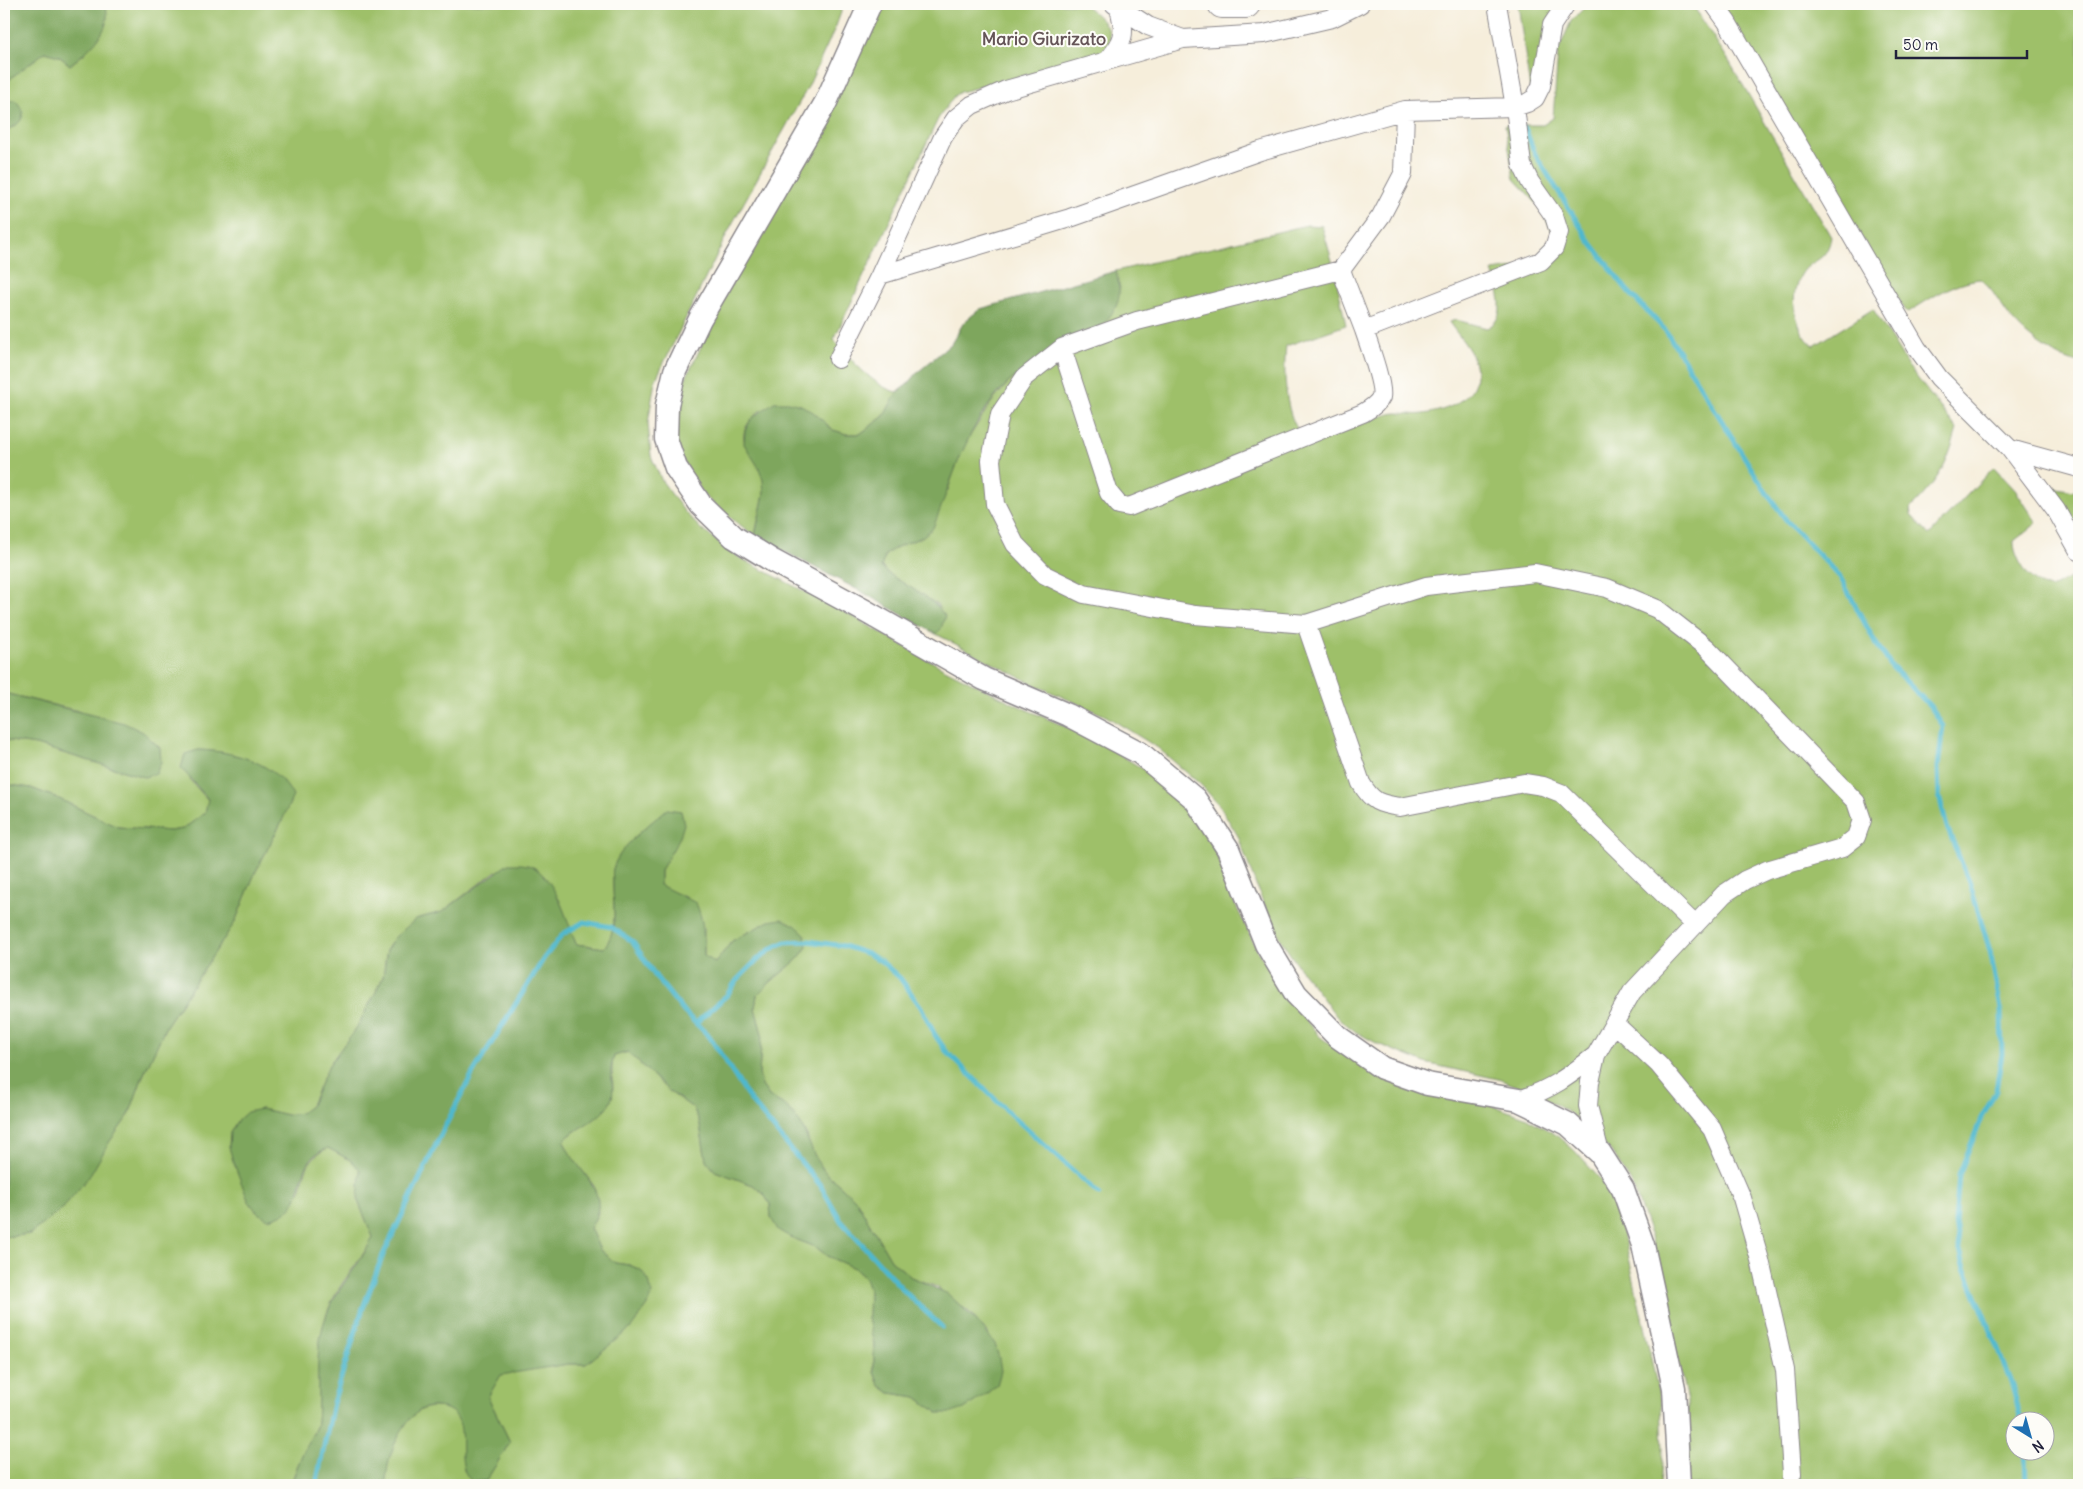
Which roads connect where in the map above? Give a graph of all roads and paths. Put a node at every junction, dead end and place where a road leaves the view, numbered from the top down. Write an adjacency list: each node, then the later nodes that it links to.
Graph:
1 (870, 4): 25 (street)
2 (1222, 4): 3 (highway)
3 (1246, 4)
4 (1360, 4): 9 (street)
5 (1497, 4): 11 (street)
6 (1566, 4): 11 (street)
7 (1714, 4): 18 (street)
8 (1117, 6): 9 (street); 10 (street)
9 (1183, 39): 10 (street)
10 (1107, 61): 14 (street)
11 (1515, 107): 12 (street); 15 (street)
12 (1405, 110): 13 (street); 14 (street)
13 (1341, 270): 15 (street); 16 (street)
14 (880, 276): 17 (street)
15 (1364, 330): 16 (street)
16 (1062, 348): 21 (street)
17 (838, 359)
18 (2010, 449): 19 (street); 20 (street)
19 (2079, 468)
20 (2079, 551)
21 (1306, 624): 22 (street); 22 (street)
22 (1695, 925): 23 (street)
23 (1614, 1023): 24 (street); 28 (street)
24 (1596, 1055): 25 (street); 26 (street)
25 (1519, 1100): 26 (street)
26 (1600, 1153): 27 (street)
27 (1678, 1485)
28 (1791, 1485)

